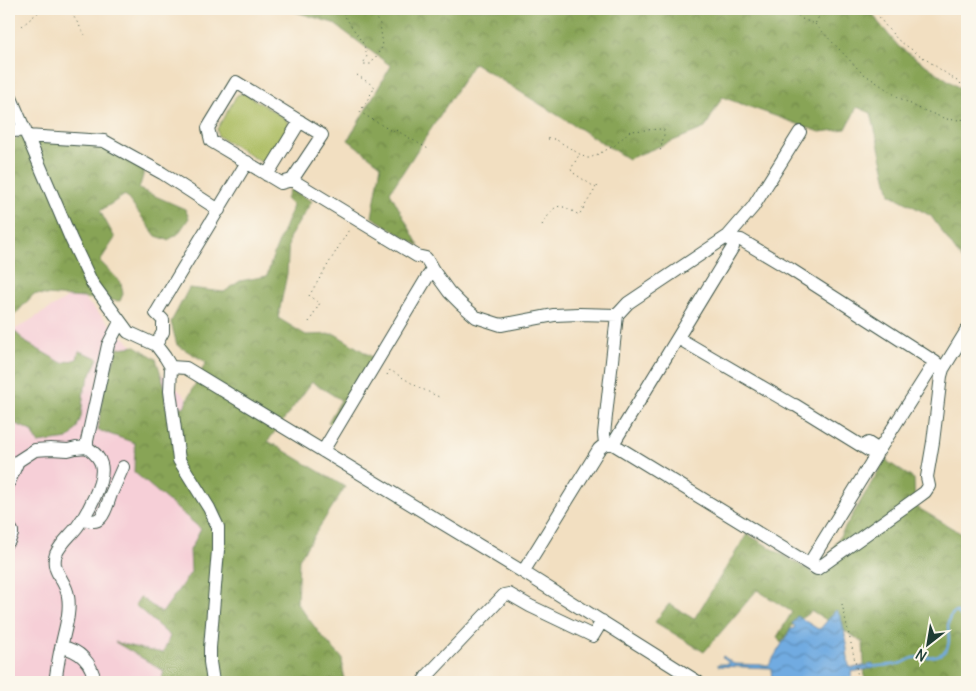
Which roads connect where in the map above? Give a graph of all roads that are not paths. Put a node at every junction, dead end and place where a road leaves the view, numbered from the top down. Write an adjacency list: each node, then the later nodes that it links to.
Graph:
1 (9, 92): 3 (street)
2 (300, 121): 5 (street); 6 (street); 7 (street)
3 (17, 132): 8 (street); 12 (street)
4 (800, 132): 9 (street)
5 (247, 162): 6 (street); 8 (street)
6 (268, 174): 7 (street)
7 (292, 180): 10 (street)
8 (219, 210): 15 (street)
9 (730, 238): 11 (street); 14 (street); 16 (street)
10 (433, 270): 11 (street); 20 (street)
11 (617, 315): 18 (street)
12 (120, 322): 15 (street); 19 (street)
13 (967, 330): 16 (street)
14 (681, 334): 16 (street); 18 (street); 27 (street)
15 (156, 346): 17 (street)
16 (939, 365): 27 (street)
17 (171, 367): 20 (street); 33 (street)
18 (609, 444): 27 (street); 28 (street)
19 (87, 447): 21 (street); 24 (street)
20 (323, 451): 28 (street)
21 (12, 466): 23 (street)
22 (123, 467): 24 (street)
23 (9, 482)
24 (84, 518): 30 (street)
25 (9, 527): 26 (street)
26 (9, 541)
27 (810, 564)
28 (523, 572): 29 (street)
29 (602, 621): 34 (street); 35 (street)
30 (61, 647): 31 (street); 32 (street)
31 (55, 682)
32 (95, 682)
33 (213, 682)
34 (423, 682)
35 (698, 682)

